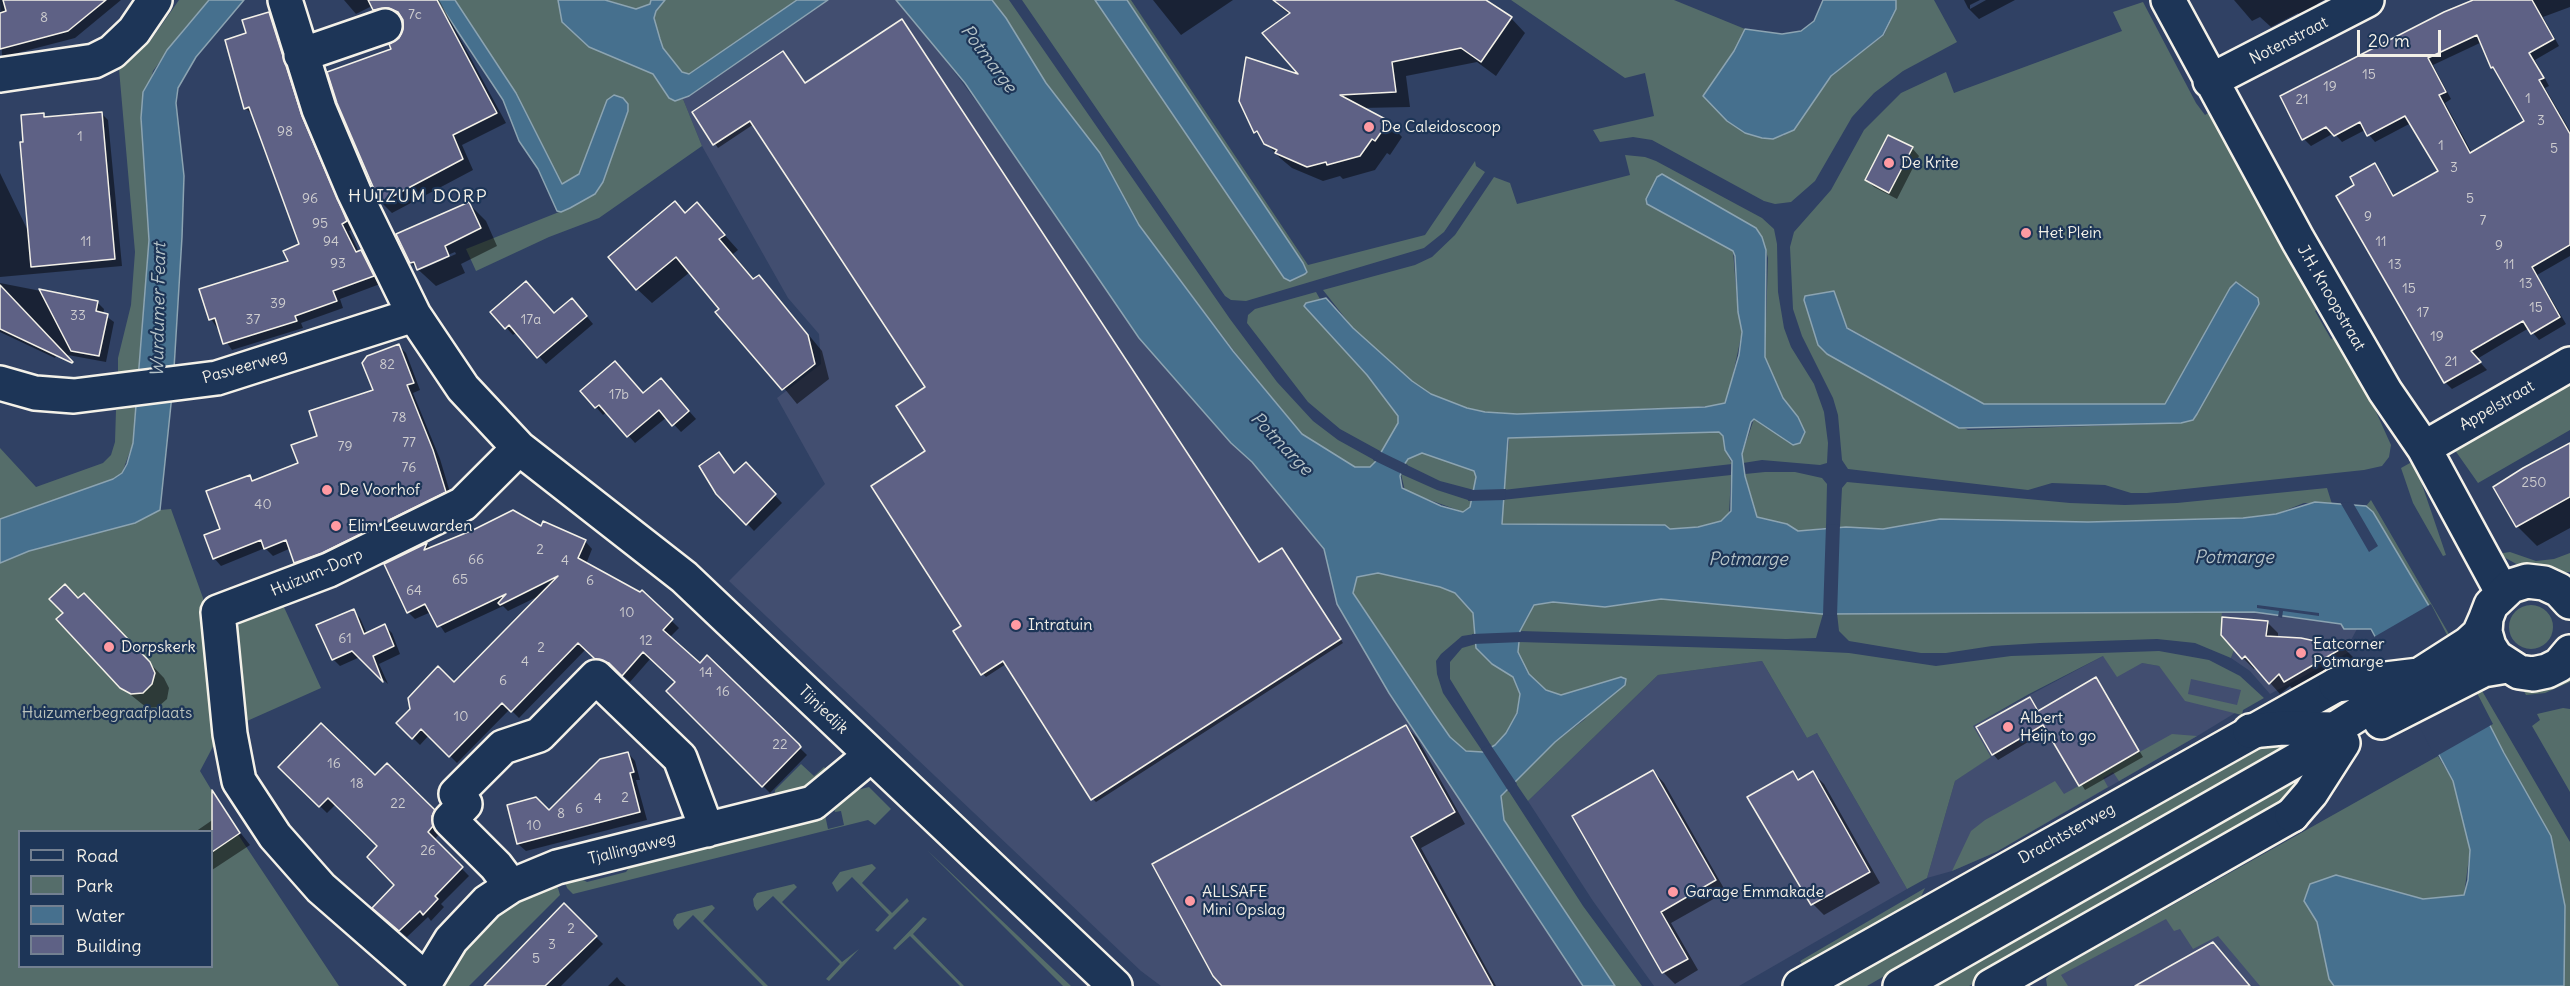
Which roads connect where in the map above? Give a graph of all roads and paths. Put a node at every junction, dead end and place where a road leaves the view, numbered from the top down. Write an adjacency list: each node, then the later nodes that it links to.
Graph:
1 (155, 0): 7 (street)
2 (285, 0): 6 (street)
3 (2168, 0): 8 (street, J.H. Knoopstraat)
4 (2367, 0): 8 (street, Notenstraat)
5 (385, 27): 6 (street)
6 (301, 56): 9 (street)
7 (0, 75)
8 (2210, 81): 13 (street, J.H. Knoopstraat)
9 (414, 315): 11 (street, Pasveerweg); 12 (street)
10 (2570, 364): 13 (street, Appelstraat)
11 (0, 383)
12 (519, 448): 21 (street, Tijnjedijk); 24 (street, Huizum-Dorp)
13 (2424, 448): 15 (street, J.H. Knoopstraat)
14 (2566, 592): 15 (street)
15 (2489, 615): 17 (street); 18 (street)
16 (2570, 652): 17 (street)
17 (2502, 666): 18 (street)
18 (2384, 698): 19 (street, Drachtsterweg); 20 (street)
19 (2250, 731): 20 (street); 26 (street, Drachtsterweg)
20 (2339, 736): 27 (street); 28 (street)
21 (871, 755): 22 (street, Tjallingaweg); 25 (street, Tijnjedijk)
22 (707, 830): 23 (street, Tjallingaweg); 23 (street)
23 (511, 886): 24 (street, Tjallingaweg)
24 (424, 982)
25 (1115, 986)
26 (1800, 986)
27 (1900, 986)
28 (1991, 986)

